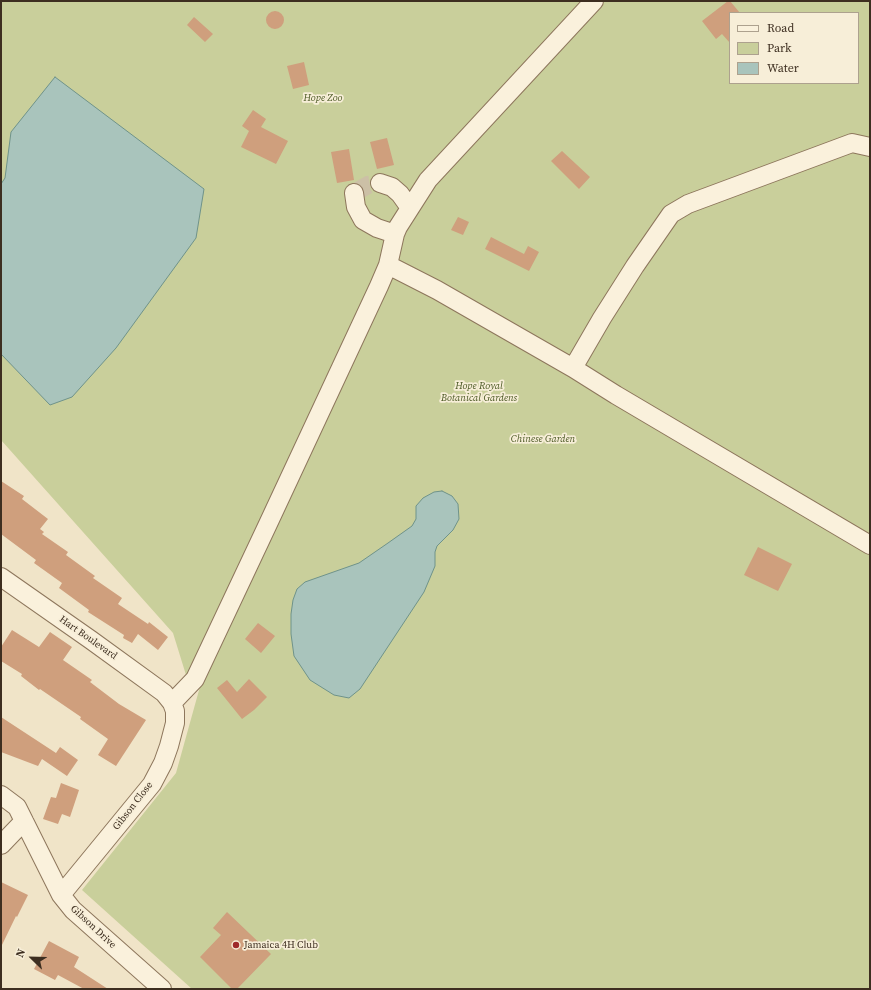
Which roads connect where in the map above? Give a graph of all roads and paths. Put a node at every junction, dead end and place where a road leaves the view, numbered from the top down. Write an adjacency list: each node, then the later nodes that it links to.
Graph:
1 (594, 1): 5 (street)
2 (870, 147): 8 (street)
3 (380, 183): 5 (street)
4 (354, 192): 6 (street)
5 (410, 208): 6 (street)
6 (395, 234): 7 (street)
7 (388, 265): 8 (street); 11 (street)
8 (573, 368): 9 (street)
9 (870, 545)
10 (1, 577): 11 (street, Hart Boulevard)
11 (172, 703): 15 (street, Gibson Close)
12 (1, 795): 13 (street, Gibson Drive)
13 (24, 821): 14 (street); 15 (street, Gibson Drive)
14 (1, 845)
15 (61, 895): 16 (street, Gibson Drive)
16 (162, 989)

